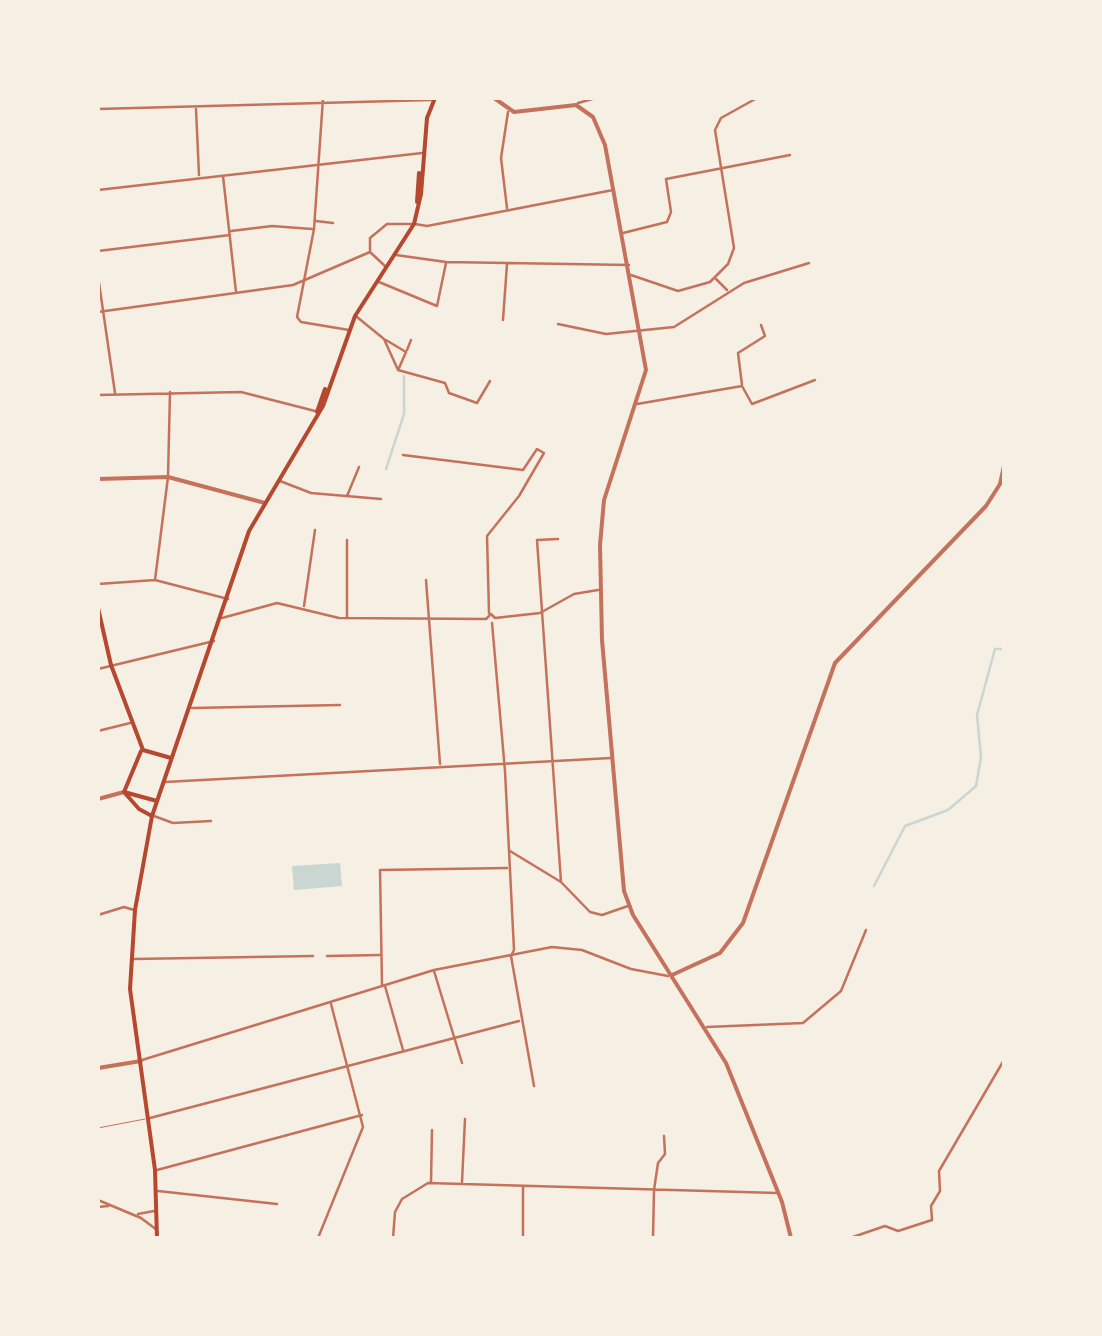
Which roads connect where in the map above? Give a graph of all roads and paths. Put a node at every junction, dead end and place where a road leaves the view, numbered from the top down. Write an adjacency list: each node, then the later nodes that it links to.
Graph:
1 (323, 98): 6 (street)
2 (494, 98): 10 (street)
3 (596, 98): 7 (street)
4 (757, 98): 14 (street)
5 (434, 99): 6 (street); 11 (main road)
6 (324, 104): 8 (street); 13 (street)
7 (576, 105): 10 (street); 18 (street)
8 (196, 107): 9 (street); 16 (street)
9 (98, 110)
10 (508, 112): 19 (street)
11 (422, 153): 13 (street); 22 (main road)
12 (790, 155): 14 (street)
13 (318, 163): 15 (street); 20 (street)
14 (720, 168): 25 (street); 36 (street)
15 (222, 174): 16 (street); 24 (street)
16 (199, 177): 17 (street)
17 (98, 190)
18 (614, 190): 19 (street); 25 (street)
19 (507, 210): 22 (street)
20 (314, 221): 21 (street); 23 (street)
21 (334, 223)
22 (414, 224): 27 (street); 28 (main road)
23 (314, 229): 24 (street); 37 (street)
24 (229, 233): 26 (street); 40 (street)
25 (623, 233): 31 (street)
26 (98, 251)
27 (370, 252): 33 (street); 37 (street)
28 (396, 255): 29 (street); 33 (main road)
29 (446, 262): 30 (street); 38 (street)
30 (507, 263): 31 (street); 43 (street)
31 (629, 264): 34 (street)
32 (809, 264): 39 (street)
33 (387, 268): 38 (main road)
34 (631, 275): 36 (street); 47 (street)
35 (98, 276): 41 (street)
36 (716, 279): 39 (street)
37 (305, 281): 40 (street); 46 (street)
38 (378, 281): 42 (main road)
39 (728, 292): 47 (street)
40 (236, 294): 41 (street)
41 (100, 311): 56 (street)
42 (356, 316): 46 (main road); 48 (street)
43 (503, 320)
44 (558, 324): 47 (street)
45 (761, 325): 54 (street)
46 (349, 330): 59 (main road)
47 (643, 334): 58 (street)
48 (384, 339): 50 (street); 51 (street)
49 (411, 340): 50 (street)
50 (406, 352): 51 (street)
51 (398, 370): 53 (street)
52 (815, 380): 54 (street)
53 (490, 381)
54 (742, 386): 58 (street)
55 (170, 391): 56 (street); 59 (street); 63 (street)
56 (115, 393): 57 (street)
57 (98, 395)
58 (637, 404): 75 (street)
59 (317, 412): 65 (main road)
60 (403, 455): 80 (street)
61 (1004, 466): 117 (street)
62 (358, 467): 66 (street)
63 (168, 477): 64 (street); 68 (street); 72 (street)
64 (98, 479)
65 (279, 480): 66 (street); 68 (main road)
66 (346, 498): 67 (street)
67 (381, 499)
68 (265, 503): 76 (main road)
69 (315, 530): 78 (street)
70 (558, 539): 79 (street)
71 (347, 540): 82 (street)
72 (155, 580): 74 (street); 76 (street)
73 (426, 580): 83 (street)
74 (98, 584)
75 (600, 590): 79 (street); 94 (street)
76 (228, 598): 81 (main road)
77 (98, 608): 86 (main road)
78 (304, 608): 81 (street); 82 (street)
79 (540, 613): 84 (street); 95 (street)
80 (488, 616): 83 (street); 84 (street)
81 (222, 618): 85 (main road)
82 (348, 618): 83 (street)
83 (426, 618): 97 (street)
84 (493, 620): 96 (street)
85 (214, 640): 86 (street); 89 (main road)
86 (111, 666): 87 (street); 90 (main road)
87 (98, 669)
88 (340, 705): 89 (street)
89 (189, 708): 93 (main road)
90 (132, 722): 91 (street); 92 (main road)
91 (98, 731)
92 (143, 750): 93 (main road); 99 (main road)
93 (171, 758): 98 (main road)
94 (611, 758): 95 (street); 107 (street)
95 (552, 762): 96 (street); 106 (street)
96 (504, 763): 97 (street); 104 (street)
97 (440, 765): 98 (street)
98 (163, 782): 101 (main road)
99 (124, 792): 100 (street); 101 (main road); 102 (main road)
100 (98, 798)
101 (156, 802): 102 (main road)
102 (152, 816): 103 (street); 108 (main road)
103 (210, 822)
104 (509, 850): 105 (street); 106 (street)
105 (510, 868): 111 (street); 114 (street)
106 (561, 882): 107 (street)
107 (629, 905): 117 (street)
108 (135, 910): 109 (street); 115 (main road)
109 (98, 915)
110 (866, 930): 121 (street)
111 (382, 955): 113 (street); 118 (street)
112 (313, 956): 115 (street)
113 (327, 956)
114 (511, 956): 116 (street); 117 (street); 120 (street)
115 (132, 959): 125 (main road)
116 (434, 970): 118 (street); 122 (street)
117 (672, 975): 121 (street)
118 (384, 986): 119 (street); 123 (street)
119 (331, 1004): 125 (street); 127 (street)
120 (522, 1021): 122 (street); 129 (street)
121 (706, 1028): 142 (street)
122 (454, 1038): 123 (street); 126 (street)
123 (404, 1051): 127 (street)
124 (1004, 1060): 155 (street)
125 (140, 1061): 128 (street); 131 (main road)
126 (462, 1063)
127 (350, 1066): 130 (street); 131 (street)
128 (98, 1068)
129 (534, 1086)
130 (363, 1115): 136 (street); 150 (street)
131 (148, 1119): 133 (lane); 136 (main road)
132 (464, 1119): 138 (street)
133 (98, 1128)
134 (432, 1130): 137 (street)
135 (664, 1136): 140 (street)
136 (155, 1170): 141 (main road)
137 (431, 1183): 138 (street); 151 (street)
138 (462, 1184): 139 (street)
139 (523, 1185): 140 (street); 152 (street)
140 (654, 1190): 142 (street); 153 (street)
141 (157, 1191): 144 (street); 148 (main road)
142 (778, 1192): 154 (street)
143 (98, 1200): 146 (street)
144 (277, 1204)
145 (98, 1206): 146 (street)
146 (110, 1206): 147 (street)
147 (135, 1215): 148 (street); 149 (street)
148 (158, 1216): 149 (main road)
149 (158, 1235)
150 (318, 1238)
151 (393, 1238)
152 (522, 1238)
153 (653, 1238)
154 (791, 1238)
155 (850, 1238)

